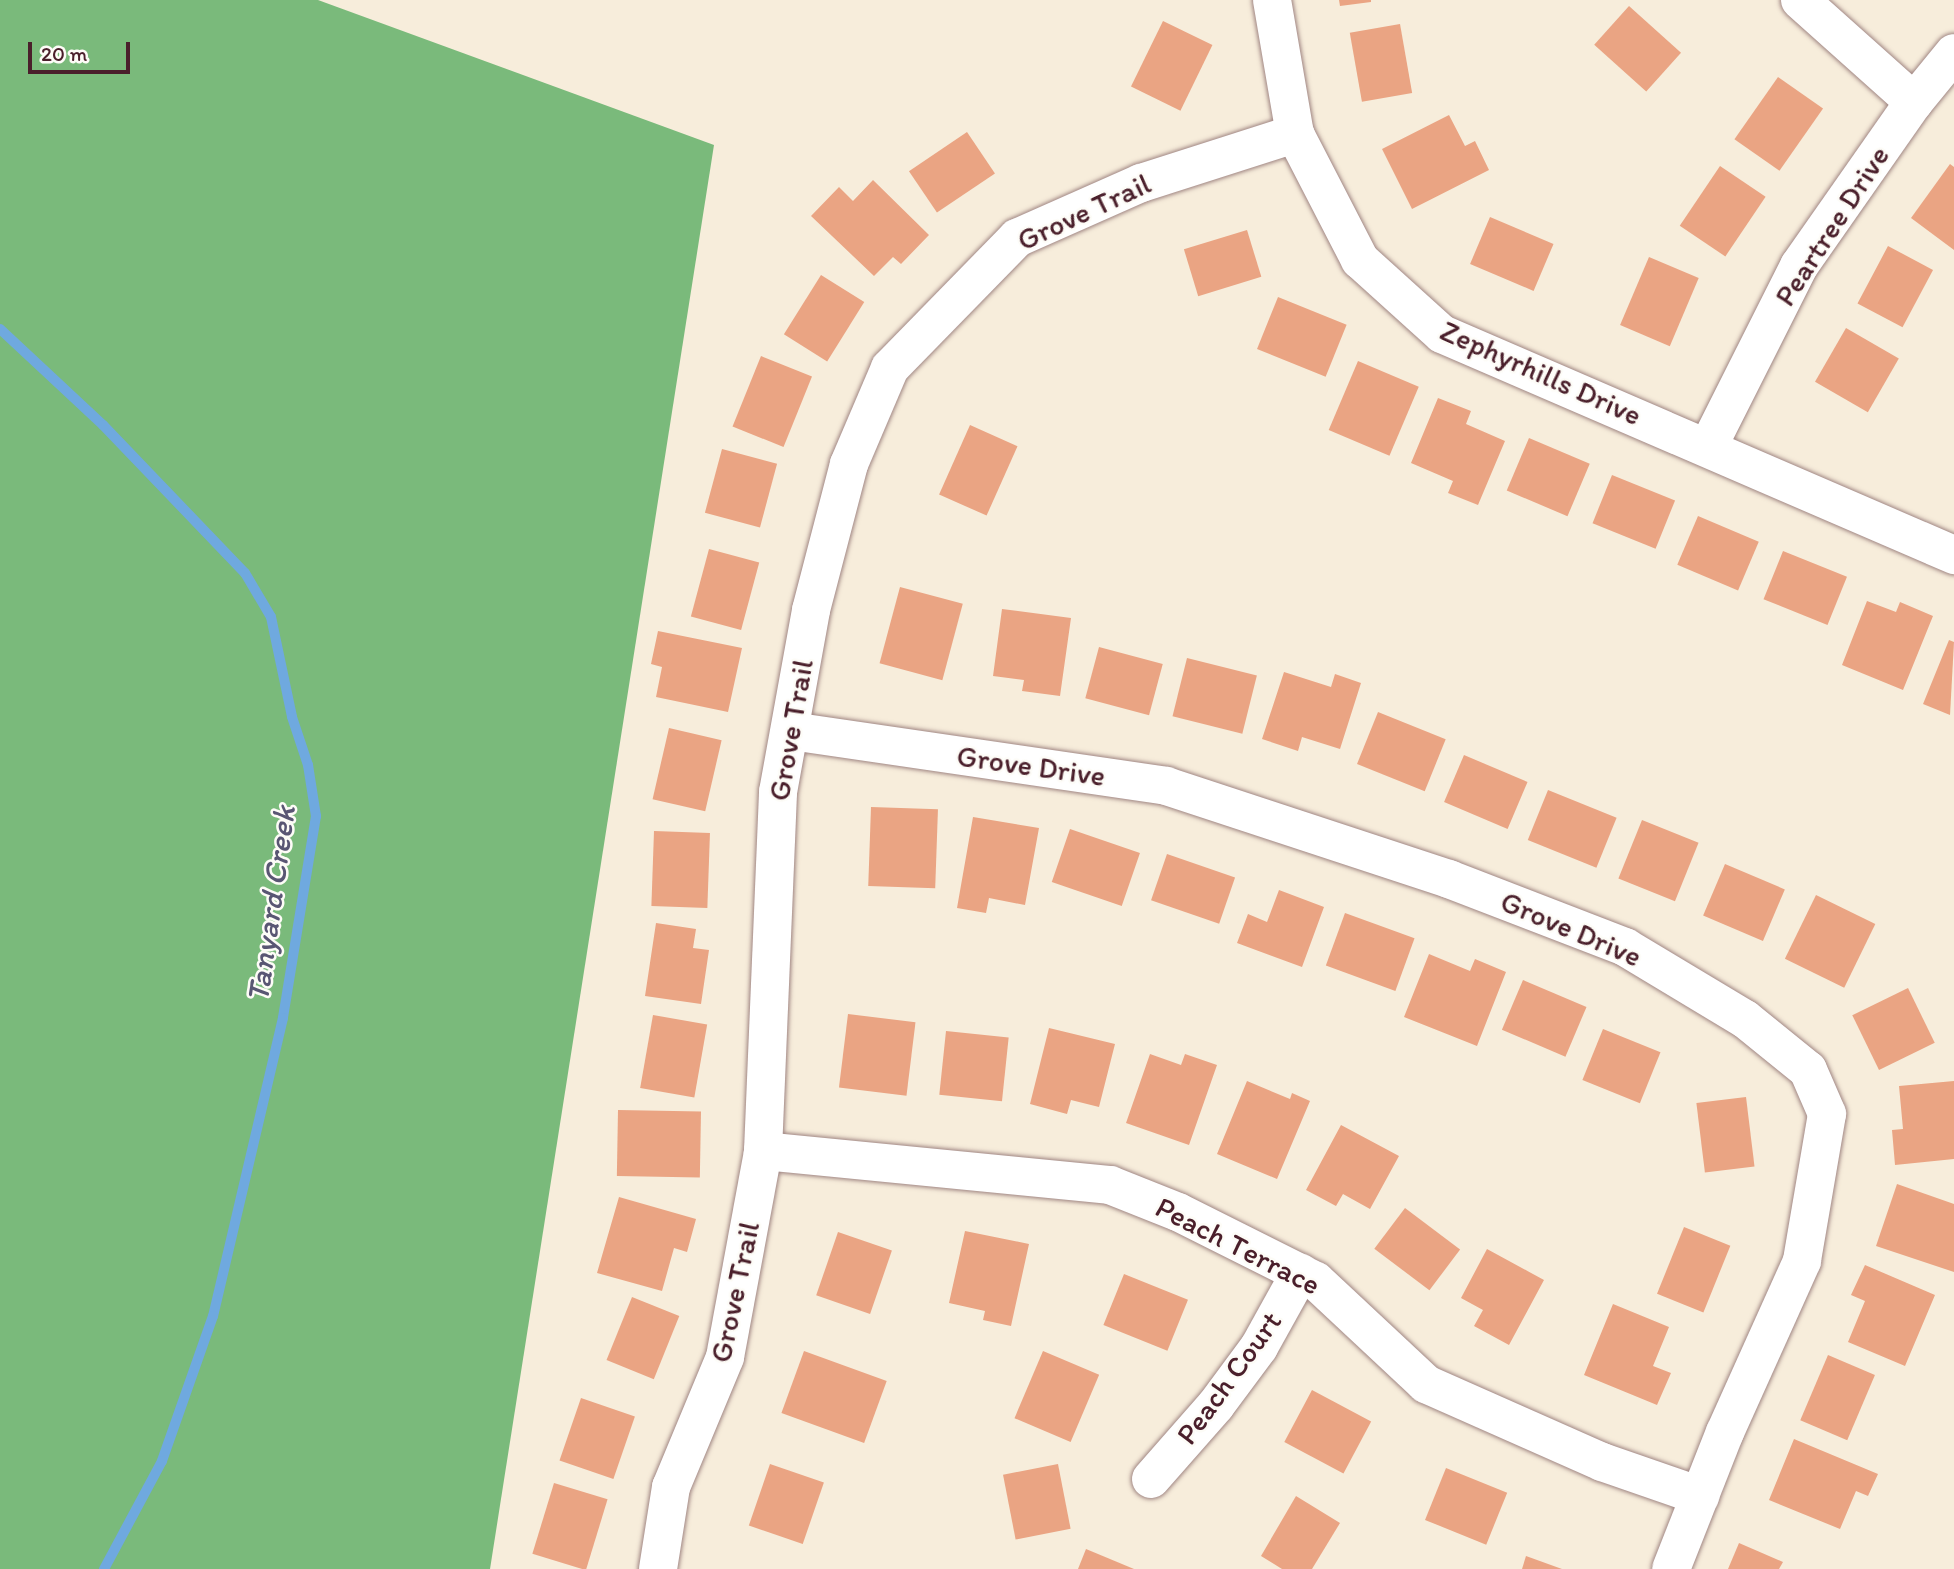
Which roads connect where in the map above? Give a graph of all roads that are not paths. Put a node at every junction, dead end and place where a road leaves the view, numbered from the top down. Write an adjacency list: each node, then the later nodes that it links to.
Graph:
1 (1272, 0): 5 (street, Zephyrhills Drive)
2 (1800, 0): 4 (street)
3 (1954, 53): 4 (street, Peartree Drive)
4 (1914, 102): 6 (street, Peartree Drive)
5 (1295, 134): 6 (street, Zephyrhills Drive); 8 (street, Grove Trail)
6 (1708, 447): 7 (street, Zephyrhills Drive)
7 (1954, 555)
8 (791, 731): 9 (street, Grove Trail); 12 (street, Grove Drive)
9 (763, 1151): 10 (street, Peach Terrace); 13 (street, Grove Trail)
10 (1300, 1273): 11 (street, Peach Court); 12 (street, Peach Terrace)
11 (1151, 1479)
12 (1700, 1496): 14 (street, Grove Drive)
13 (658, 1569)
14 (1671, 1569)

